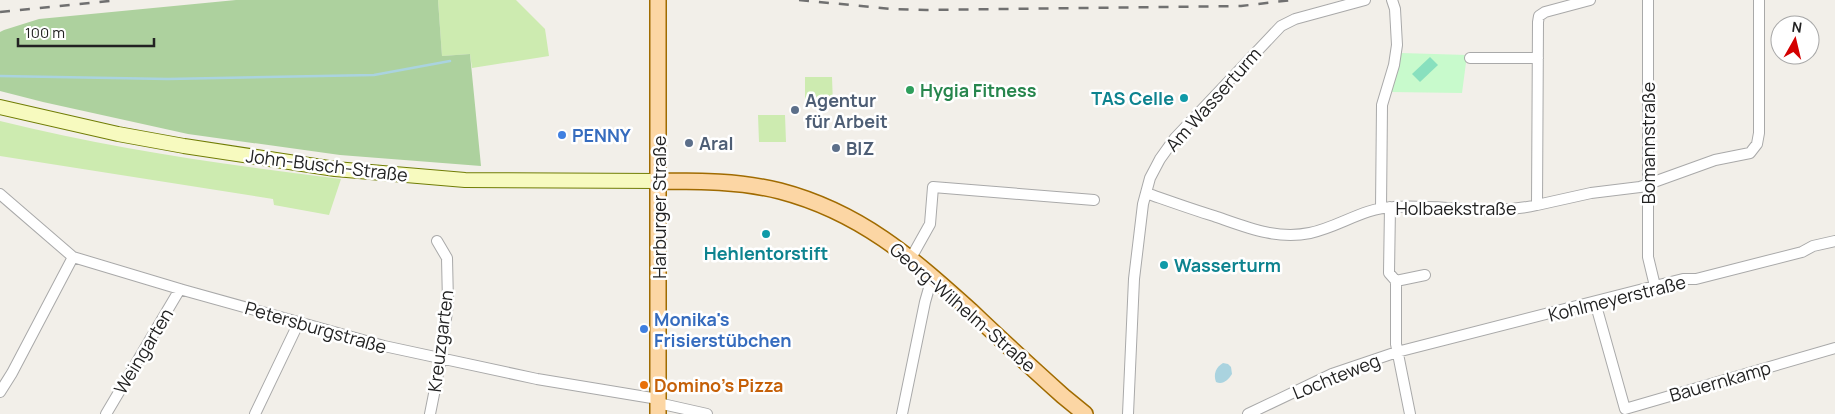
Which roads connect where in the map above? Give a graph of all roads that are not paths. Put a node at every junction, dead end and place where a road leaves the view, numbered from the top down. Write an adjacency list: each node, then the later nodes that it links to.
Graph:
1 (658, 0): 10 (main road, Harburger Straße)
2 (1366, 0): 12 (street, Am Wasserturm)
3 (1392, 0): 16 (street)
4 (1590, 0): 8 (street)
5 (1648, 0): 11 (street, Bomannstraße)
6 (1759, 0): 11 (street, Holbaekstraße)
7 (1470, 58): 8 (street)
8 (1538, 58): 15 (street)
9 (0, 107): 10 (main road, John-Busch-Straße)
10 (659, 181): 20 (main road, Georg-Wilhelm-Straße); 32 (main road, Harburger Straße)
11 (1649, 184): 15 (street, Holbaekstraße); 24 (street, Bomannstraße)
12 (1146, 193): 16 (street, Holbaekstraße); 39 (street, Am Wasserturm)
13 (0, 194): 19 (street, Petersburgstraße)
14 (1094, 200): 20 (street)
15 (1537, 206): 16 (street, Holbaekstraße)
16 (1386, 207): 23 (street)
17 (1835, 241): 24 (street, Kohlmeyerstraße)
18 (437, 242): 30 (street, Kreuzgarten)
19 (73, 257): 25 (street, Petersburgstraße); 31 (street)
20 (911, 258): 22 (main road, Georg-Wilhelm-Straße)
21 (1425, 275): 23 (street)
22 (937, 281): 37 (street); 38 (main road, Georg-Wilhelm-Straße)
23 (1396, 281): 29 (street)
24 (1655, 286): 26 (street, Kohlmeyerstraße)
25 (180, 289): 27 (street, Petersburgstraße); 33 (street, Weingarten)
26 (1595, 302): 28 (street, Bauernkamp); 29 (street, Kohlmeyerstraße)
27 (298, 322): 30 (street, Petersburgstraße); 34 (street)
28 (1835, 348)
29 (1397, 352): 40 (street, Lochteweg); 41 (street)
30 (442, 359): 32 (street, Petersburgstraße); 35 (street, Kreuzgarten)
31 (0, 392)
32 (658, 405): 36 (street, Petersburgstraße)
33 (106, 414)
34 (255, 414)
35 (430, 414)
36 (707, 414)
37 (902, 414)
38 (1085, 414)
39 (1128, 414)
40 (1248, 414)
41 (1410, 414)

